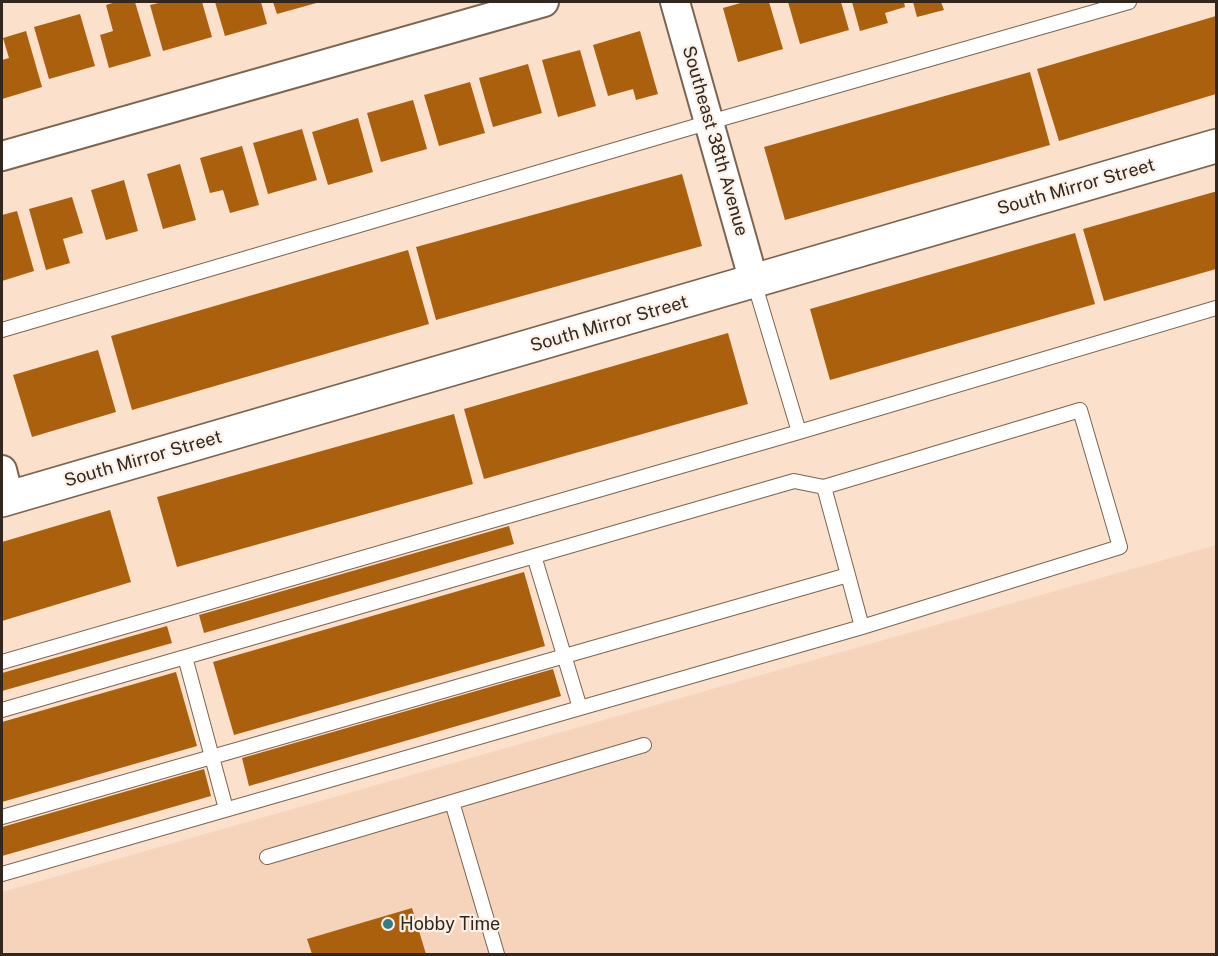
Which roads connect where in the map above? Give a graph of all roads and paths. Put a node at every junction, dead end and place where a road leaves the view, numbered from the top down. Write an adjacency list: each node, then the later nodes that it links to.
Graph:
1 (544, 2): 6 (street)
2 (675, 2): 4 (street, Southeast 38th Avenue)
3 (1129, 2): 4 (lane)
4 (710, 122): 7 (street, Southeast 38th Avenue); 9 (lane)
5 (1216, 146): 7 (street, South Mirror Street)
6 (2, 156)
7 (754, 282): 10 (lane); 12 (street, South Mirror Street)
8 (1216, 308): 10 (lane)
9 (2, 330)
10 (799, 432): 18 (lane)
11 (824, 487): 13 (lane); 14 (lane); 15 (lane)
12 (4, 489)
13 (534, 556): 16 (lane); 17 (lane)
14 (848, 575): 15 (lane); 16 (lane)
15 (862, 627): 19 (lane)
16 (564, 656): 19 (lane); 22 (lane)
17 (185, 657): 20 (lane); 22 (lane)
18 (2, 662)
19 (580, 708): 24 (lane)
20 (2, 710)
21 (644, 745): 23 (lane)
22 (212, 757): 24 (lane); 25 (lane)
23 (452, 802): 26 (lane); 28 (lane)
24 (226, 809): 27 (lane)
25 (2, 817)
26 (267, 857)
27 (2, 874)
28 (497, 954)

